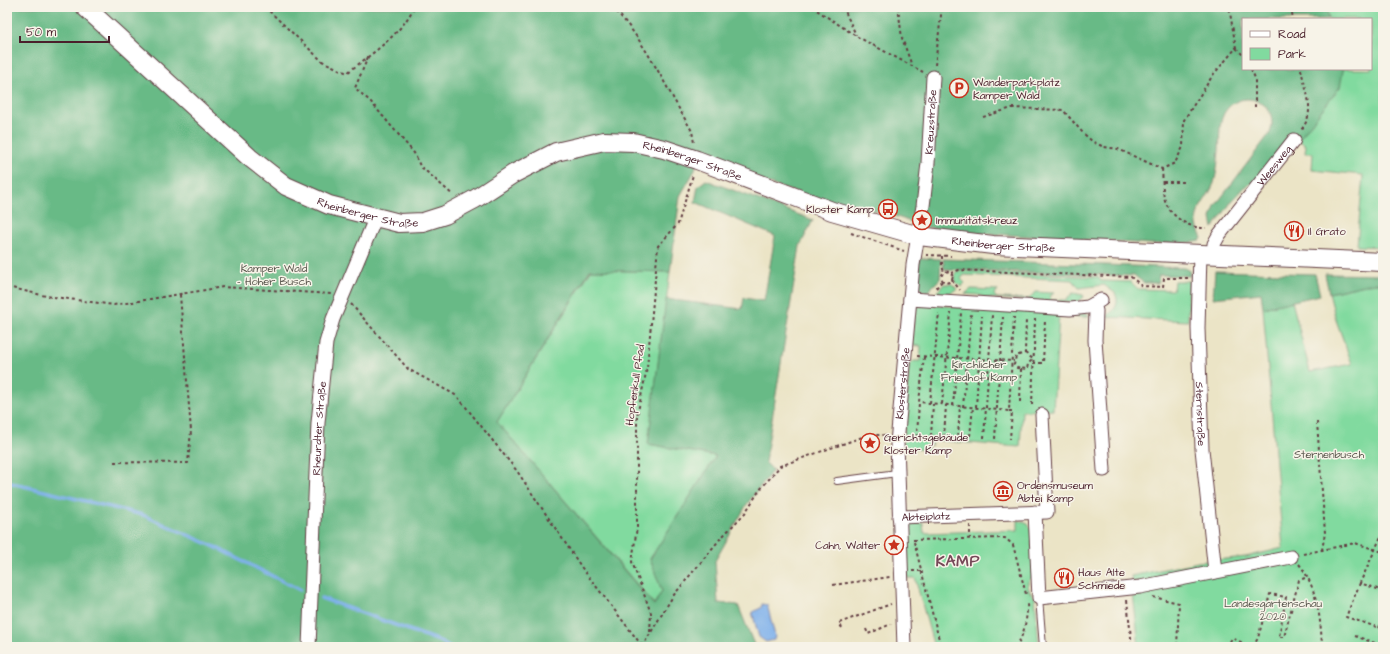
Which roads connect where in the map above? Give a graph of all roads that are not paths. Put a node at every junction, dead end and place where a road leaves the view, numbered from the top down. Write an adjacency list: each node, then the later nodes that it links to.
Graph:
1 (85, 7): 4 (main road, Rheinberger Straße)
2 (933, 78): 5 (street, Kreuzstraße)
3 (1294, 140): 6 (street, Weesweg)
4 (375, 218): 5 (main road, Rheinberger Straße); 18 (street, Rheurdter Straße)
5 (919, 236): 6 (main road, Rheinberger Straße); 8 (street, Klosterstraße)
6 (1206, 254): 7 (main road, Rheinberger Straße); 16 (street, Sternstraße)
7 (1383, 262)
8 (910, 298): 10 (street); 11 (street, Klosterstraße)
9 (1042, 415): 13 (street)
10 (1104, 470)
11 (897, 473): 12 (lane); 14 (street, Klosterstraße)
12 (837, 480)
13 (1036, 512): 14 (street, Abteiplatz); 17 (street)
14 (899, 517): 19 (street, Abteiplatz)
15 (1291, 557): 16 (street)
16 (1215, 572): 17 (street)
17 (1039, 598): 20 (lane)
18 (309, 647)
19 (904, 647)
20 (1042, 647)

